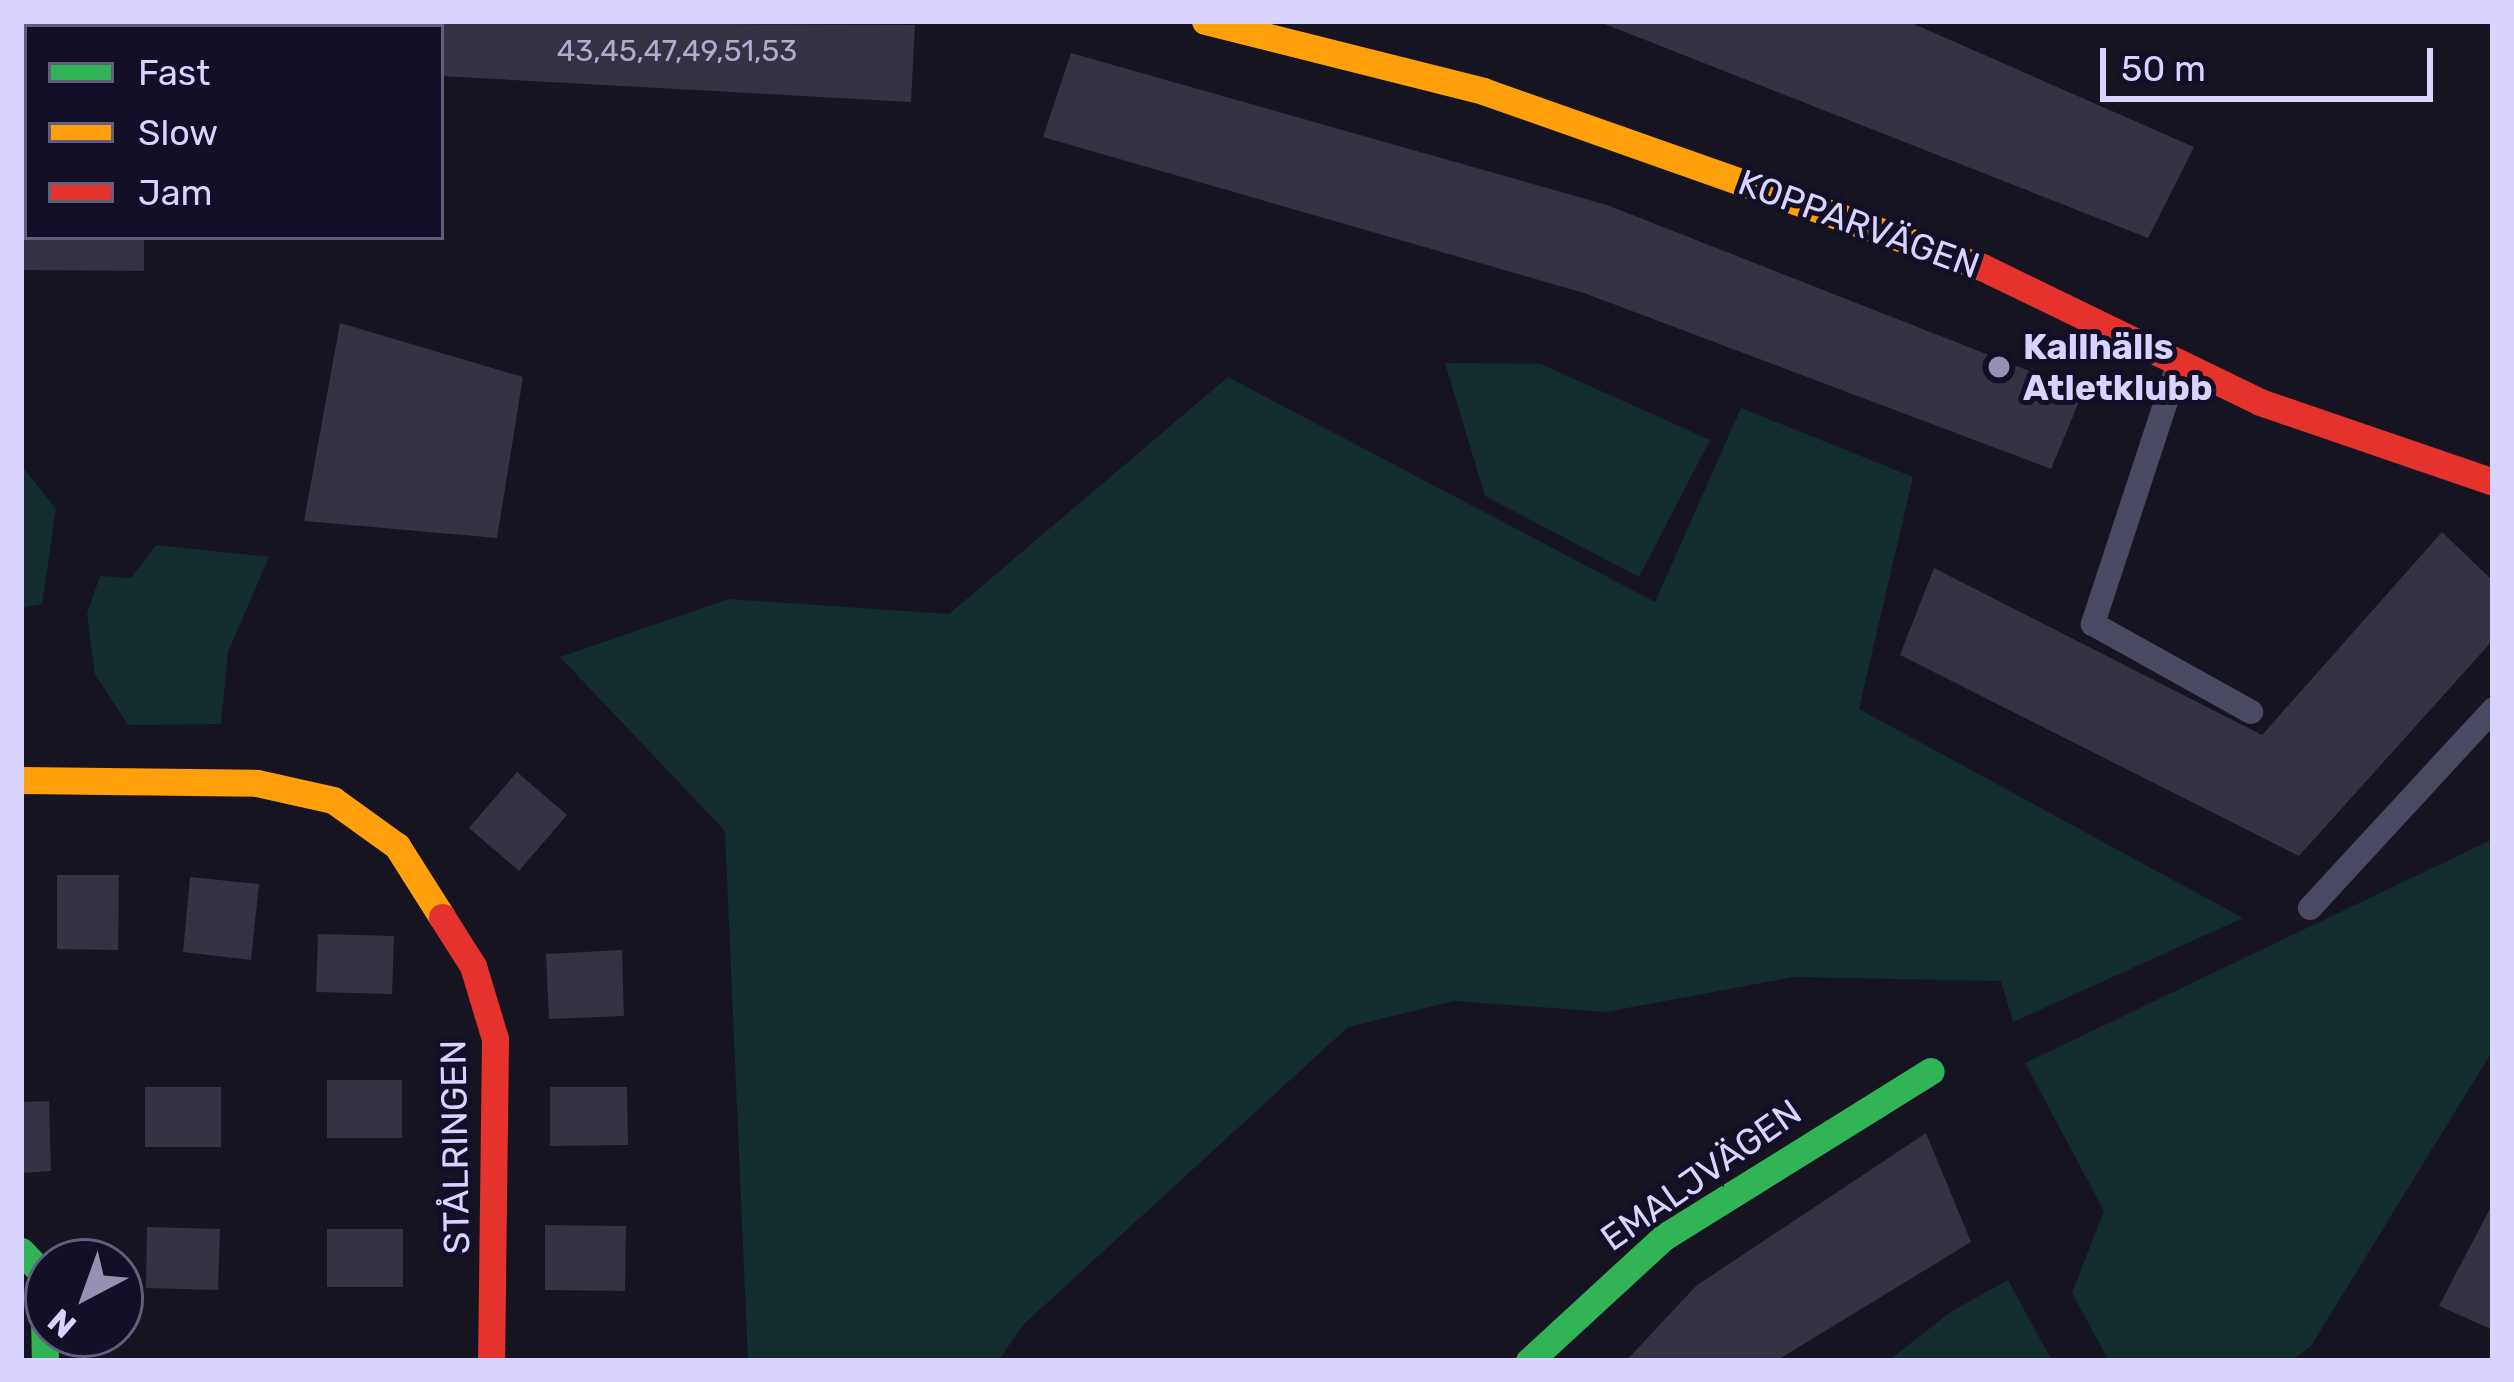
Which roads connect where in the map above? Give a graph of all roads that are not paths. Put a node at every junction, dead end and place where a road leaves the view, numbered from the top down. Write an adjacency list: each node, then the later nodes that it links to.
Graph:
1 (1205, 21): 2 (street, KOPPARVÄGEN)
2 (2179, 363): 3 (street, KOPPARVÄGEN); 5 (lane)
3 (2493, 482)
4 (2493, 710): 7 (lane)
5 (2251, 712)
6 (21, 780): 11 (street, STÅLRINGEN)
7 (2310, 908)
8 (1931, 1071): 12 (street, EMALJVÄGEN)
9 (21, 1251): 10 (street)
10 (44, 1361)
11 (491, 1361)
12 (1529, 1361)

